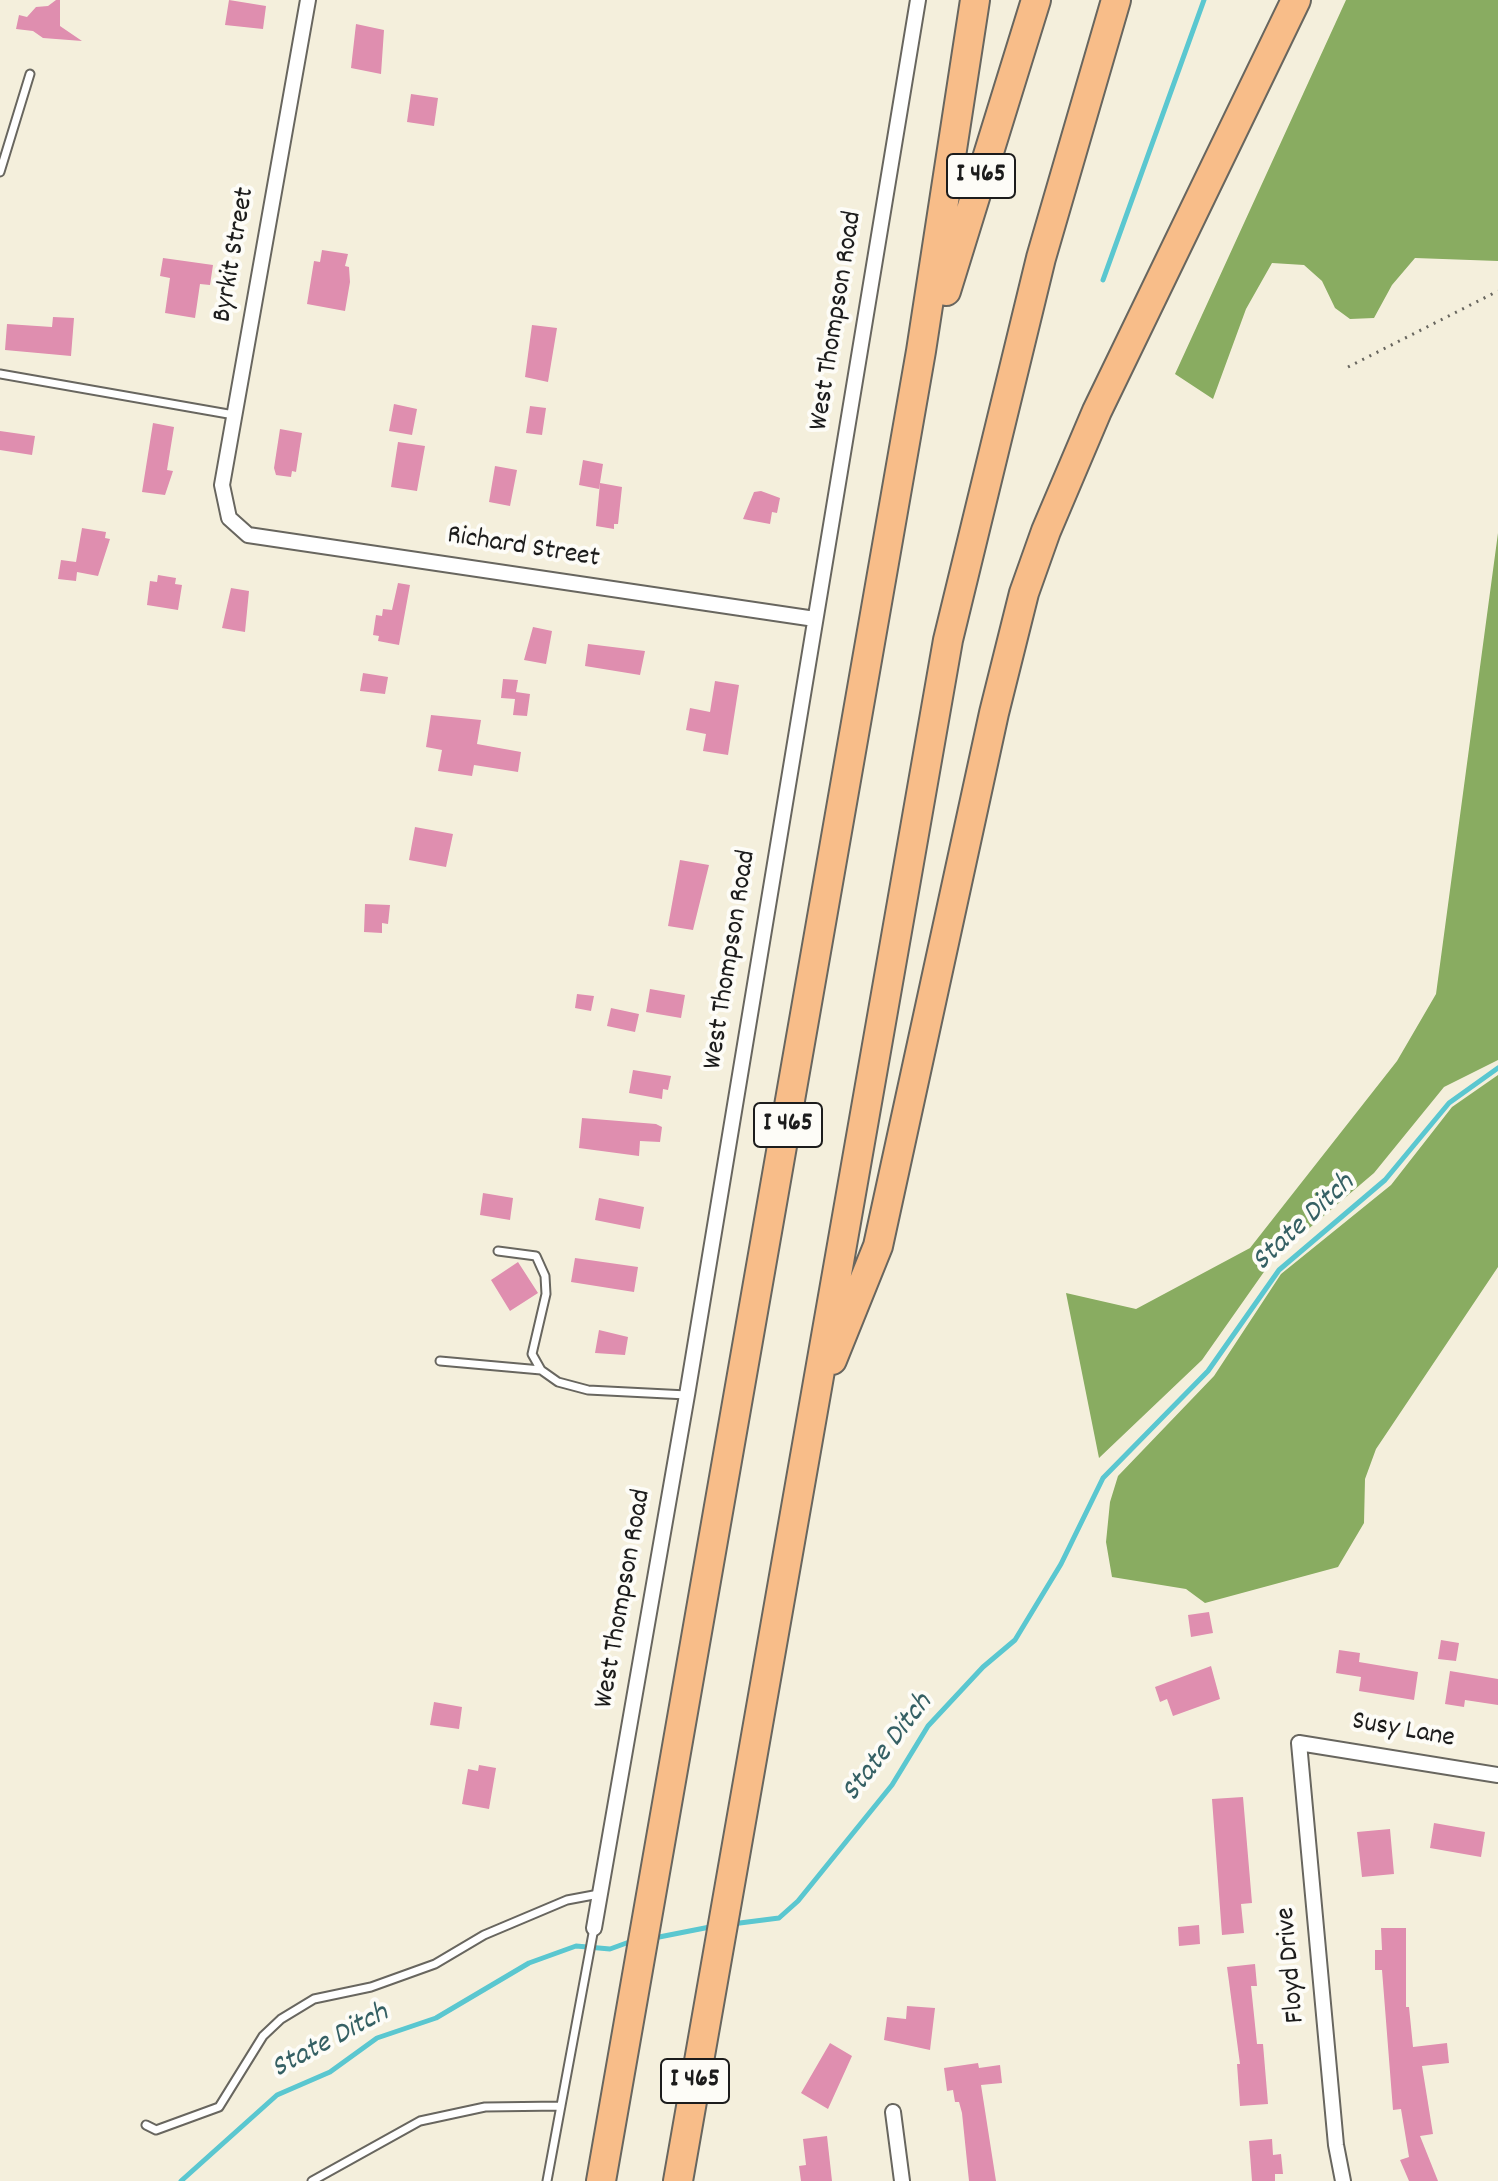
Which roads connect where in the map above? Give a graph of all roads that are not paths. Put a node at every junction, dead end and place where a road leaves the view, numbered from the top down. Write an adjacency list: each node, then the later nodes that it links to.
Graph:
1 (308, 0): 11 (street, Byrkit Street)
2 (918, 0): 13 (street, West Thompson Road)
3 (975, 0): 9 (highway)
4 (1036, 0): 9 (highway, I 465)
5 (1116, 0): 18 (highway, I 465)
6 (1296, 0): 18 (highway)
7 (30, 74): 8 (lane)
8 (0, 172)
9 (921, 351): 28 (highway, I 465)
10 (0, 374): 11 (lane)
11 (234, 415): 12 (street, Byrkit Street)
12 (229, 518): 13 (street, Richard Street)
13 (815, 619): 17 (street, West Thompson Road)
14 (498, 1251): 16 (lane)
15 (440, 1361): 16 (lane)
16 (541, 1370): 17 (lane)
17 (687, 1395): 21 (street, West Thompson Road)
18 (810, 1417): 29 (highway, I 465)
19 (1299, 1743): 20 (street, Susy Lane); 31 (street, Floyd Drive)
20 (1498, 1775)
21 (599, 1894): 22 (street, West Thompson Road); 25 (lane)
22 (594, 1928): 23 (lane)
23 (561, 2106): 26 (lane); 27 (lane)
24 (893, 2112): 30 (street)
25 (146, 2125)
26 (312, 2181)
27 (547, 2181)
28 (601, 2181)
29 (678, 2181)
30 (902, 2181)
31 (1343, 2181)

